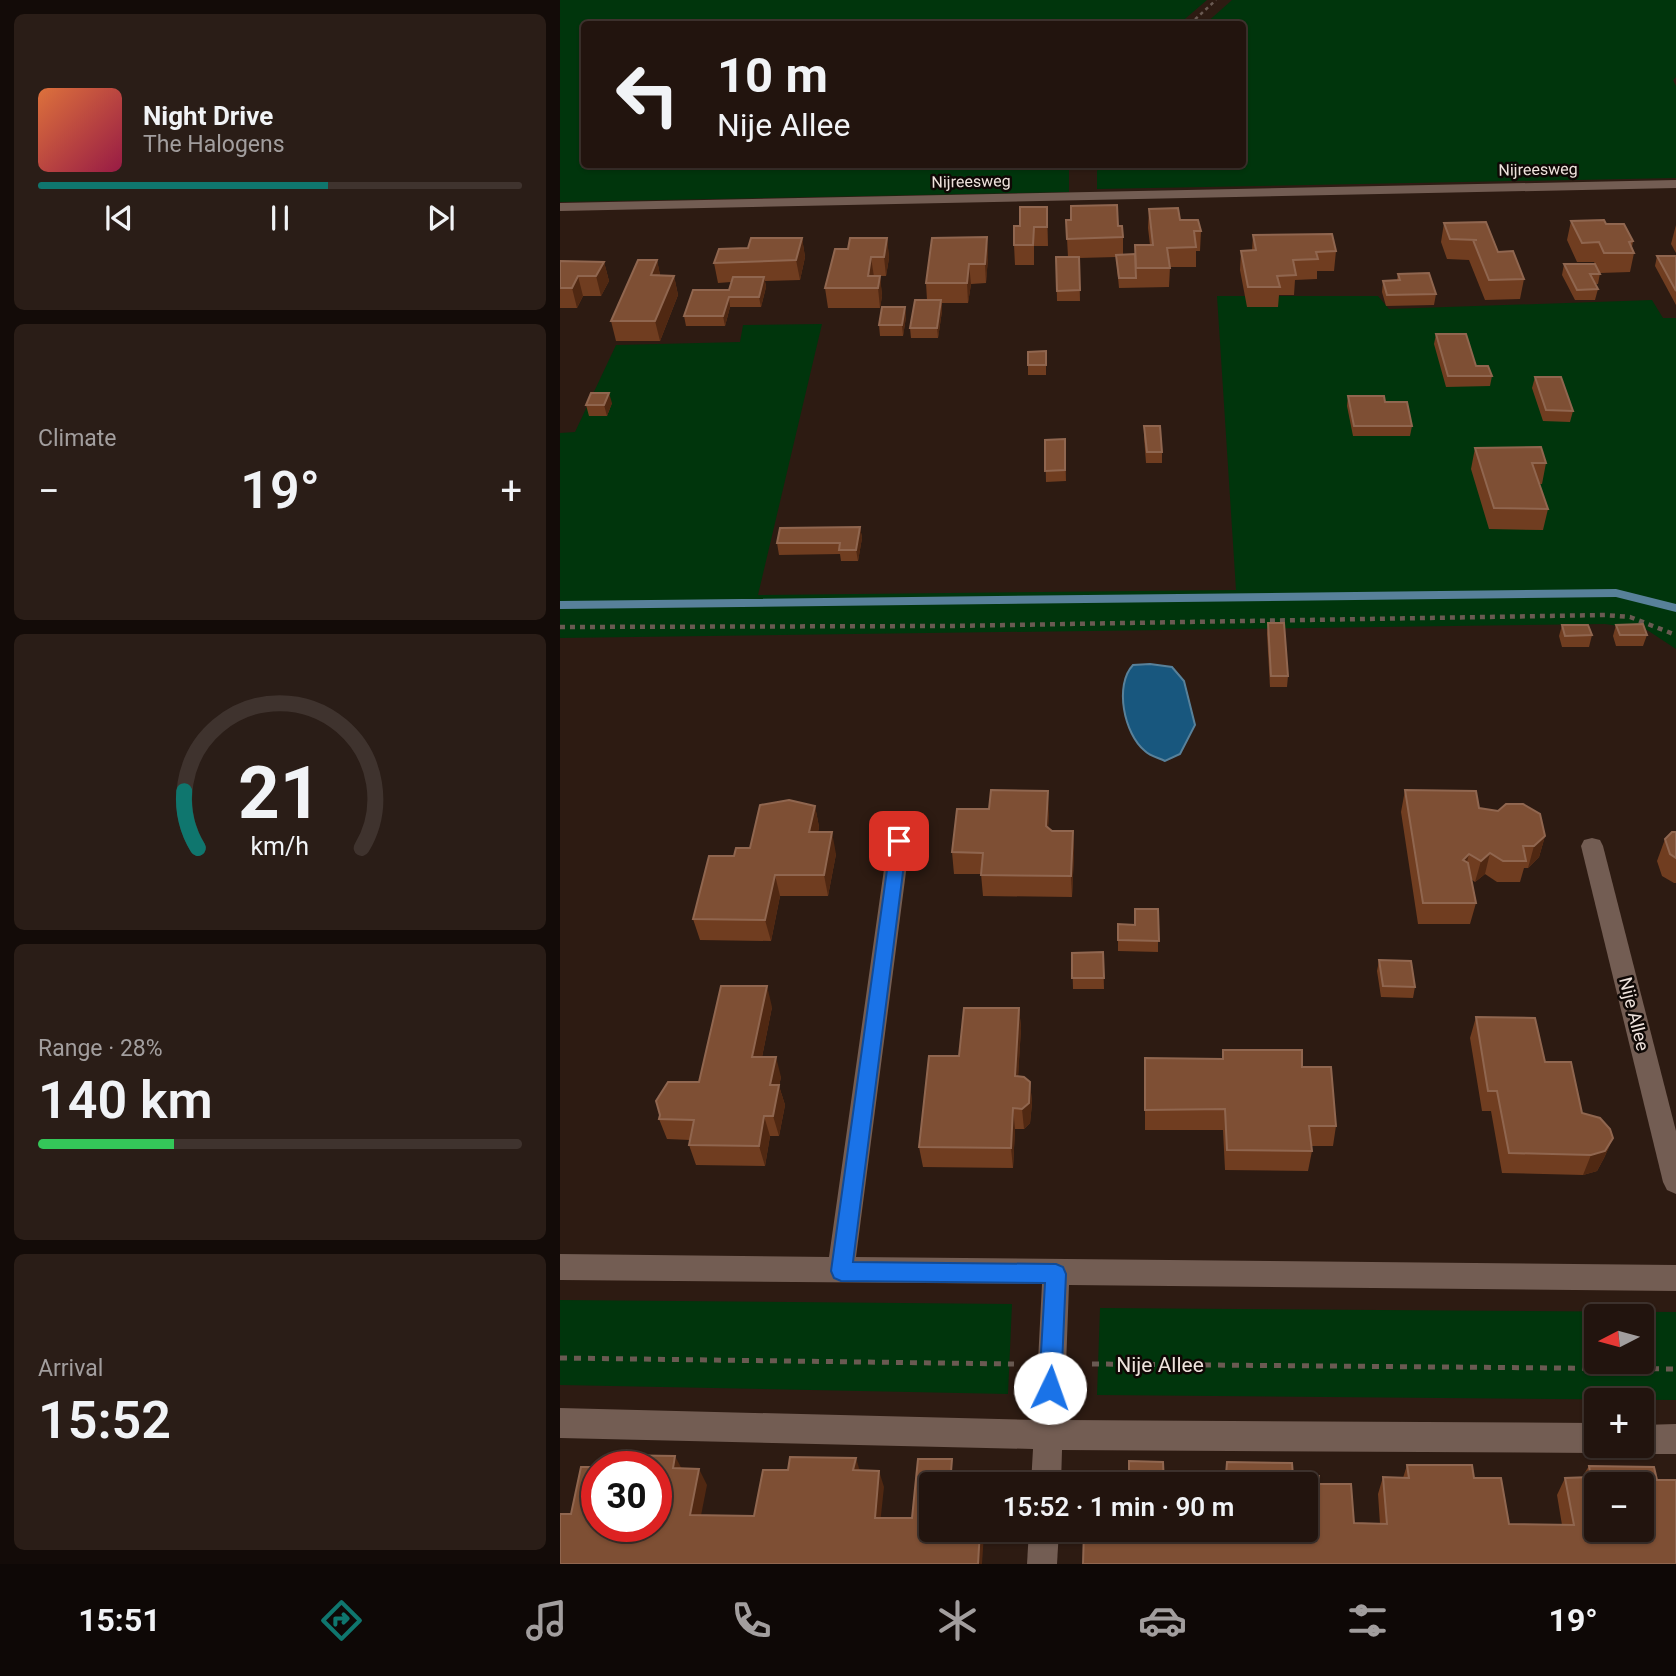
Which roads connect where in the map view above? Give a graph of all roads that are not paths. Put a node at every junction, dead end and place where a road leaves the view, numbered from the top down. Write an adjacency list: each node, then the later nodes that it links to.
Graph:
1 (1676, 184): 2 (street, Nijreesweg)
2 (560, 207)
3 (899, 841): 7 (street)
4 (1592, 846): 5 (street, Nije Allee)
5 (1676, 1182)
6 (560, 1267): 7 (street)
7 (841, 1271): 8 (street)
8 (1056, 1274): 9 (street); 11 (street)
9 (1676, 1278)
10 (560, 1423): 11 (street)
11 (1048, 1435): 12 (street); 15 (street)
12 (1584, 1438)
13 (1654, 1438): 14 (street)
14 (1676, 1439)
15 (1046, 1472)
16 (1043, 1542): 17 (street)
17 (1042, 1564)

